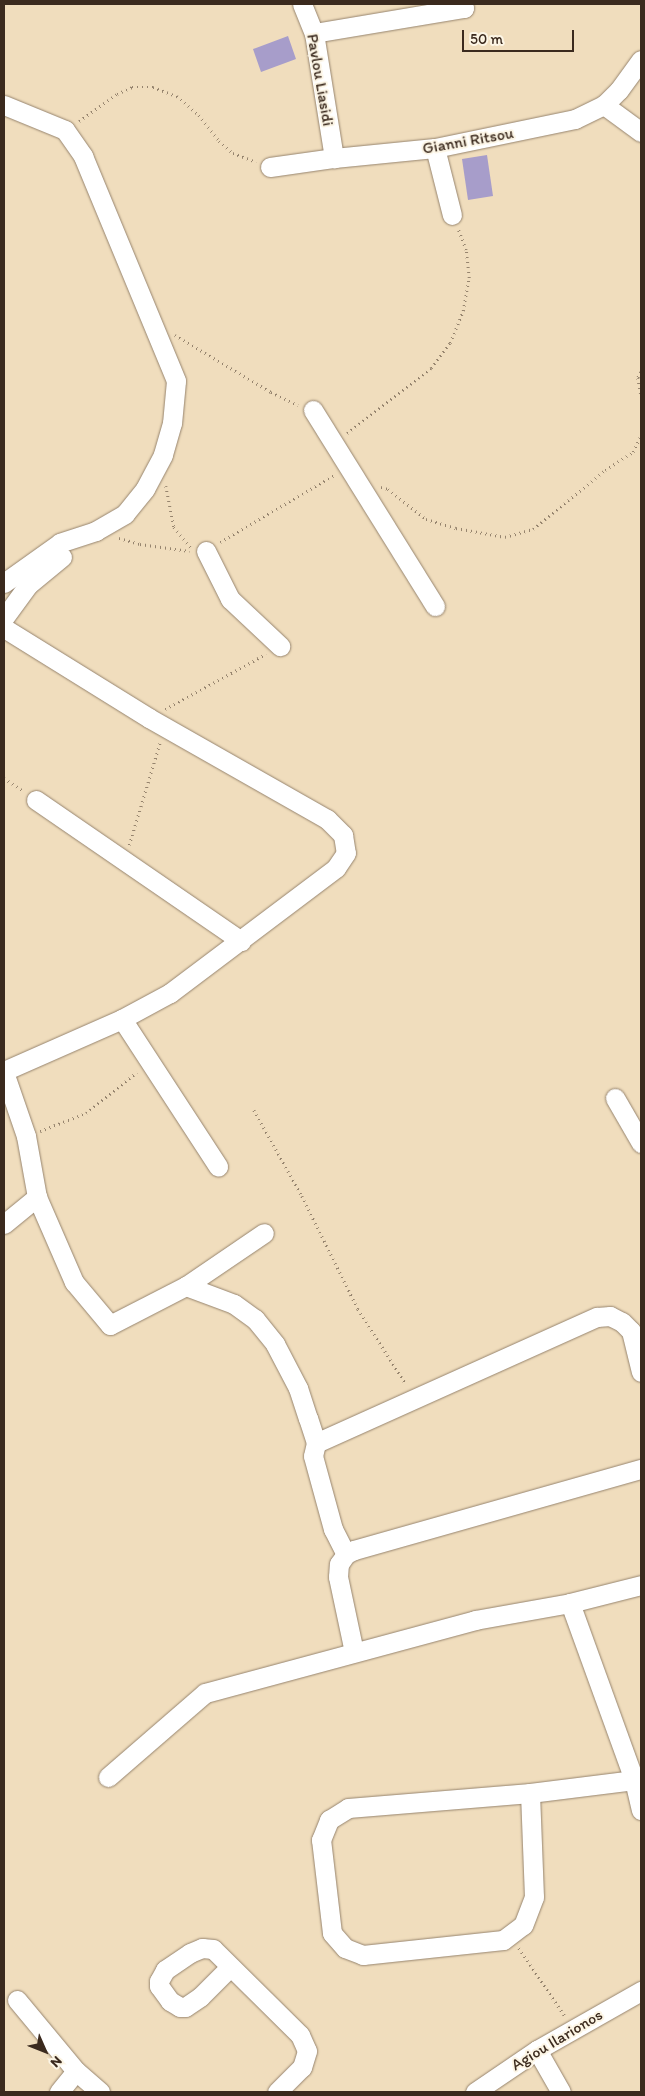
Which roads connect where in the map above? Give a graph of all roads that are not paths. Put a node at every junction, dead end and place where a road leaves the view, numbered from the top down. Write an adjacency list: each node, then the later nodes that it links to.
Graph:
1 (302, 4): 3 (street, Pavlou Liasidi)
2 (463, 4): 3 (street)
3 (314, 33): 9 (street, Pavlou Liasidi)
4 (641, 60): 6 (street, Gianni Ritsou)
5 (4, 105): 15 (street)
6 (604, 105): 7 (street); 8 (street, Gianni Ritsou)
7 (641, 132)
8 (435, 148): 9 (street, Gianni Ritsou); 11 (street)
9 (334, 158): 10 (street, Gianni Ritsou)
10 (270, 167)
11 (452, 215)
12 (313, 410): 16 (street)
13 (206, 550): 19 (street)
14 (62, 556): 17 (street)
15 (4, 583)
16 (436, 606)
17 (4, 618)
18 (4, 628): 21 (street)
19 (280, 646)
20 (36, 800): 21 (street)
21 (242, 941): 22 (street)
22 (122, 1019): 23 (street); 26 (street)
23 (4, 1072): 27 (street)
24 (615, 1098): 25 (street)
25 (641, 1143)
26 (218, 1166)
27 (37, 1197): 28 (street); 30 (street)
28 (4, 1224)
29 (264, 1233): 30 (street)
30 (186, 1286): 32 (street)
31 (641, 1372): 32 (street)
32 (316, 1443): 34 (street)
33 (641, 1469): 34 (street)
34 (346, 1554): 37 (street)
35 (641, 1585): 36 (street)
36 (570, 1603): 37 (street); 39 (street)
37 (354, 1652): 38 (street)
38 (108, 1777)
39 (634, 1780): 40 (street); 41 (street)
40 (530, 1793): 40 (street)
41 (641, 1810)
42 (230, 1967): 49 (street)
43 (641, 1991): 45 (street, Agiou Ilarionos)
44 (17, 2000): 46 (street)
45 (537, 2050): 50 (street, Agiou Ilarionos); 51 (street)
46 (76, 2071): 47 (street); 48 (street)
47 (59, 2092)
48 (100, 2092)
49 (277, 2092)
50 (475, 2092)
51 (561, 2092)

